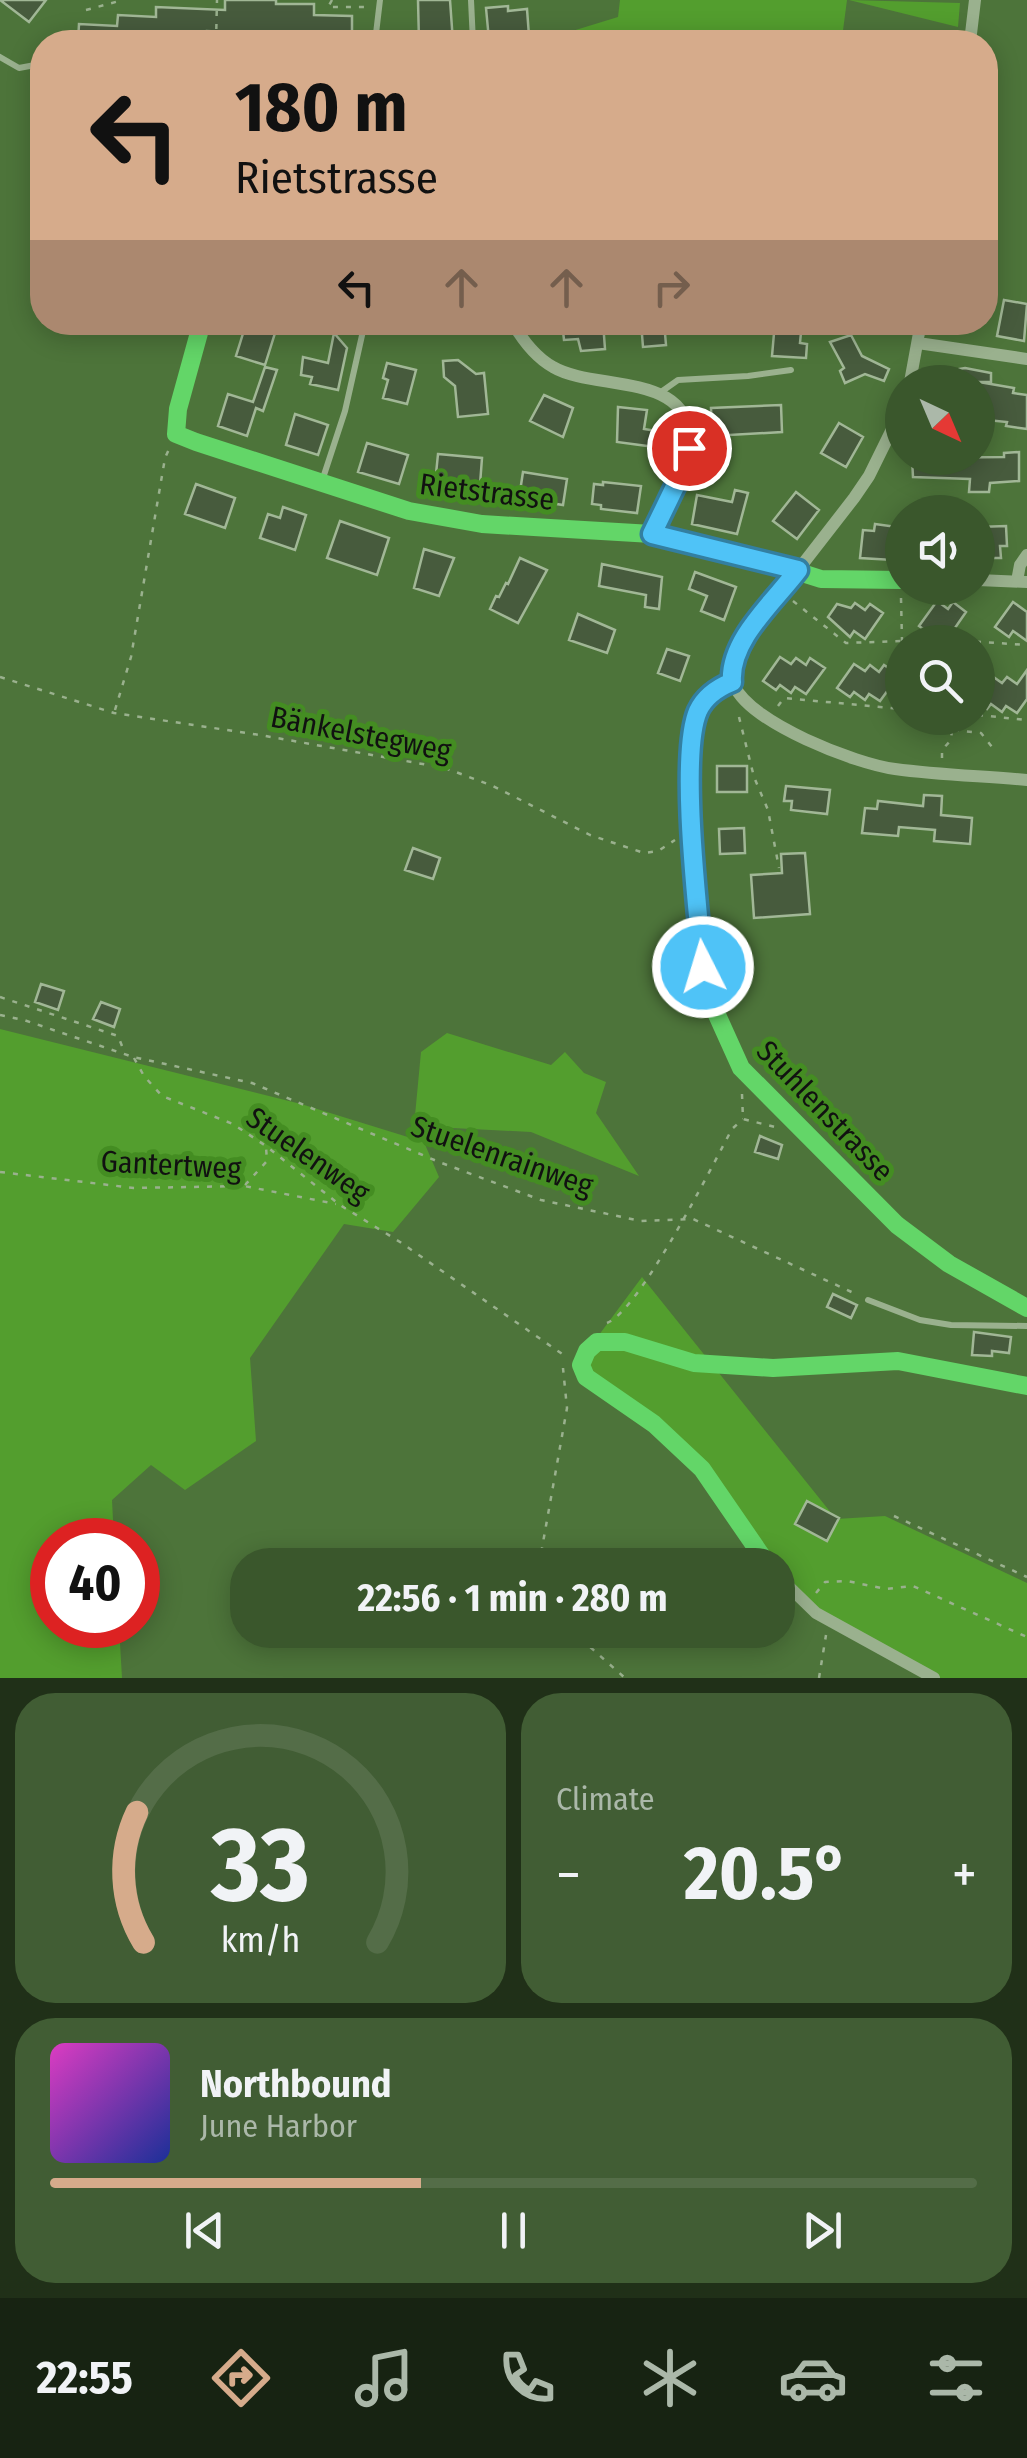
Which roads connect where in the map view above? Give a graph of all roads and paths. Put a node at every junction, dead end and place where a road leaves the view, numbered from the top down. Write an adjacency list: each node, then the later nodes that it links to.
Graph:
1 (123, 0): 8 (path)
2 (217, 0): 9 (path)
3 (332, 0): 7 (path)
4 (380, 0): 10 (lane)
5 (471, 0): 11 (lane)
6 (975, 0): 12 (street)
7 (367, 7)
8 (86, 10)
9 (216, 30)
10 (376, 30)
11 (472, 30)
12 (971, 30)
13 (0, 57): 14 (lane)
14 (30, 66)
15 (198, 335): 26 (street, Rietstrasse)
16 (362, 335): 26 (lane)
17 (521, 335): 23 (street)
18 (919, 335): 19 (street)
19 (918, 344): 20 (street); 21 (street)
20 (1027, 360)
21 (914, 365)
22 (791, 370): 23 (lane)
23 (660, 393): 27 (street)
24 (885, 445): 29 (street, Stuhlenstrasse)
25 (165, 458): 42 (path)
26 (321, 484): 27 (street, Rietstrasse)
27 (652, 534): 29 (street, Rietstrasse)
28 (1027, 554): 32 (street)
29 (798, 570): 30 (street, Rietstrasse); 40 (street, Stuhlenstrasse)
30 (885, 580)
31 (995, 580): 32 (street)
32 (1022, 581)
33 (788, 597): 34 (path)
34 (885, 641)
35 (995, 642): 36 (path)
36 (1027, 645)
37 (0, 677): 38 (path, Bänkelstegweg)
38 (10, 681): 39 (path); 42 (path, Bänkelstegweg)
39 (0, 684)
40 (736, 689): 44 (street); 51 (street, Stuhlenstrasse); 52 (path)
41 (885, 707): 44 (path)
42 (114, 712): 51 (path, Bänkelstegweg)
43 (995, 717): 45 (path)
44 (769, 718): 50 (street)
45 (1027, 720)
46 (952, 735): 49 (path)
47 (983, 735): 48 (path)
48 (996, 752)
49 (942, 754)
50 (1027, 780)
51 (693, 822): 64 (street, Stuhlenstrasse)
52 (779, 868)
53 (0, 997): 55 (path)
54 (0, 1016): 55 (path, Stuelenweg)
55 (124, 1053): 56 (path, Stuelenweg)
56 (133, 1057): 58 (path, Stuelenweg); 62 (path, Stuelenrainweg)
57 (743, 1118): 62 (path)
58 (266, 1146): 60 (path); 61 (path, Stuelenweg)
59 (0, 1172): 60 (path, Gantertweg)
60 (244, 1186): 61 (path, Gantertweg)
61 (340, 1205): 69 (path, Stuelenweg)
62 (685, 1218): 63 (path, Stuelenrainweg); 65 (path)
63 (868, 1300): 66 (lane)
64 (1027, 1308)
65 (619, 1318)
66 (1027, 1326)
67 (1027, 1386): 70 (street)
68 (894, 1516): 71 (path)
69 (543, 1548)
70 (756, 1548)
71 (1027, 1577)
72 (795, 1590): 73 (street)
73 (812, 1604): 74 (path); 77 (path); 78 (street)
74 (1027, 1638)
75 (591, 1648): 76 (path)
76 (625, 1678)
77 (819, 1678)
78 (934, 1678)

